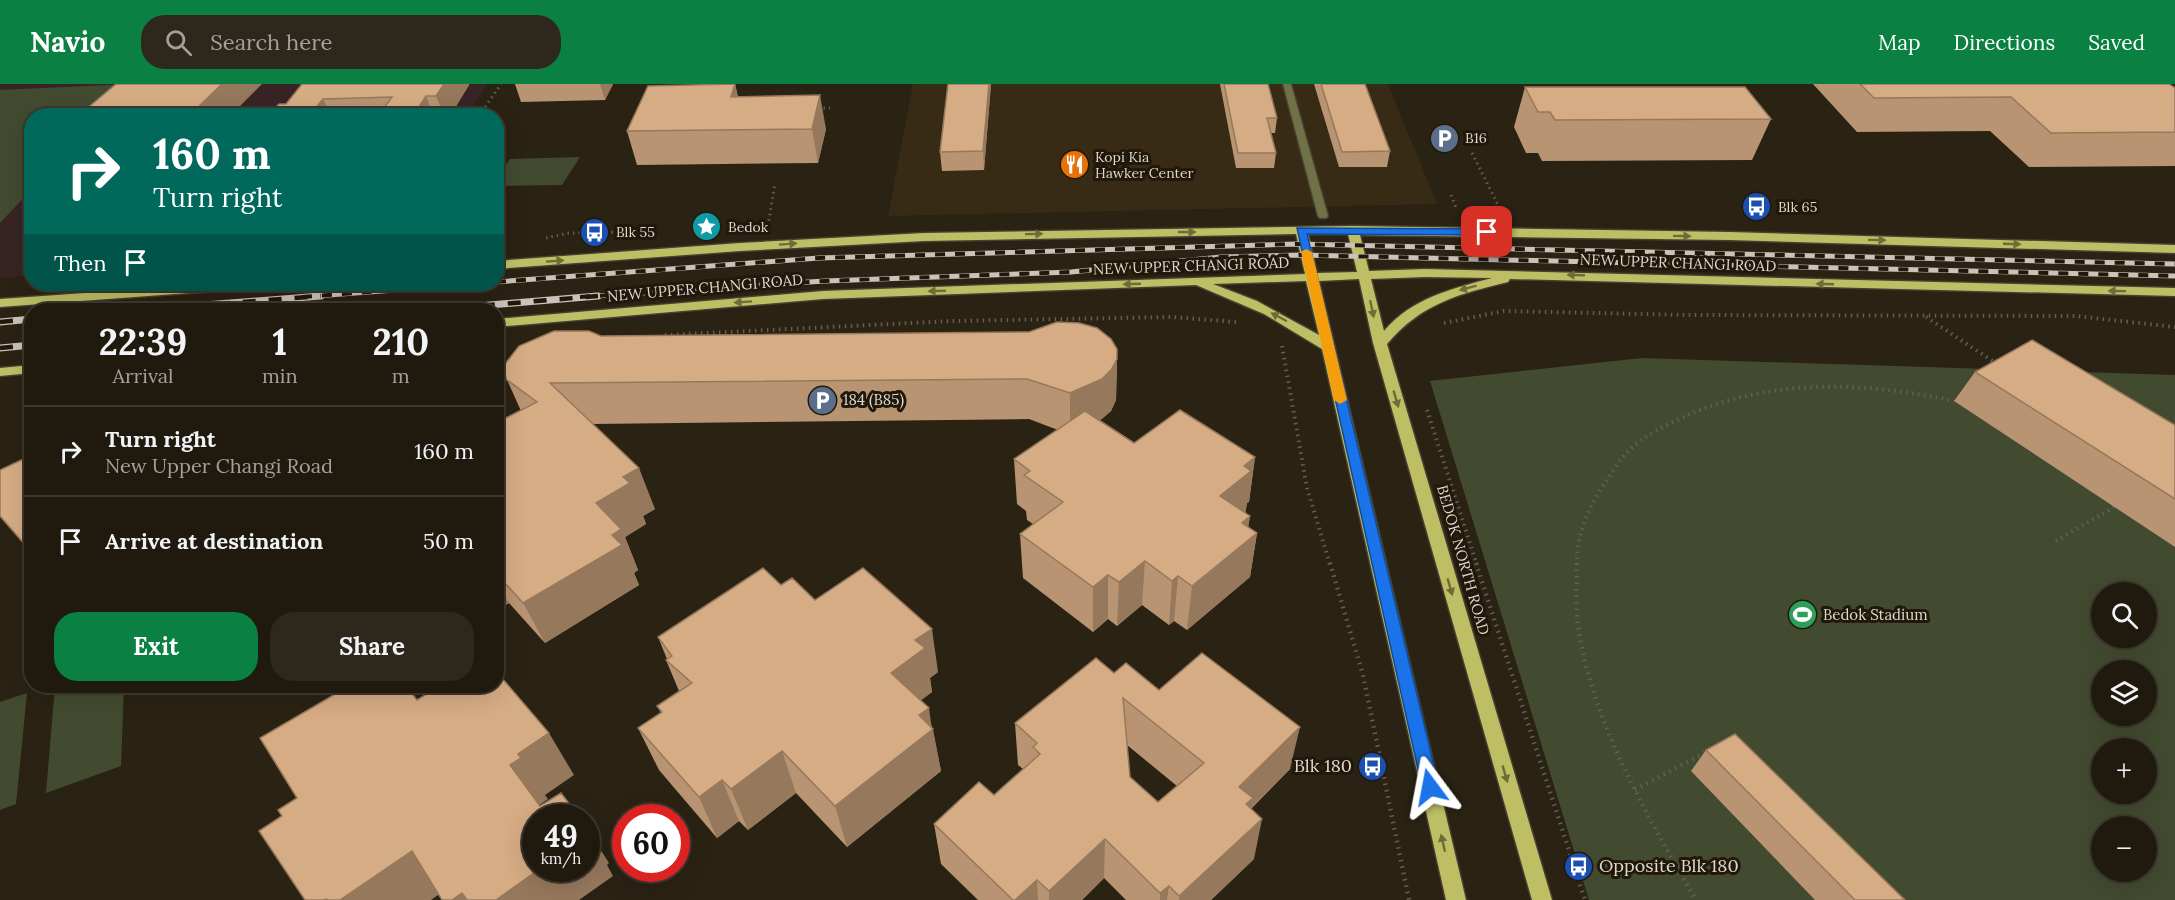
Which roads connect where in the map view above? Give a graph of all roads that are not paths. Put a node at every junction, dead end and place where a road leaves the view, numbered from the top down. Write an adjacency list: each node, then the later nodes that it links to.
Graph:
1 (1287, 84): 2 (street)
2 (1323, 216)
3 (1353, 230): 4 (main road, NEW UPPER CHANGI ROAD); 5 (main road, NEW UPPER CHANGI ROAD, one-way to 5); 8 (main road, BEDOK NORTH ROAD)
4 (1301, 231): 6 (main road, NEW UPPER CHANGI ROAD, one-way to 4); 9 (main road)
5 (2175, 249)
6 (504, 264)
7 (1525, 274): 8 (main road, NEW UPPER CHANGI ROAD); 13 (main road, NEW UPPER CHANGI ROAD, one-way to 7); 17 (main road, one-way to 17)
8 (1365, 276): 9 (main road, NEW UPPER CHANGI ROAD); 17 (main road, BEDOK NORTH ROAD, one-way to 17)
9 (1313, 278): 10 (main road, NEW UPPER CHANGI ROAD); 18 (main road)
10 (1191, 282): 16 (main road, NEW UPPER CHANGI ROAD, one-way to 16); 18 (main road, one-way to 10)
11 (113, 291): 14 (street)
12 (154, 291): 14 (main road)
13 (2175, 292)
14 (110, 294): 15 (main road)
15 (0, 303)
16 (504, 322)
17 (1380, 343): 22 (main road, BEDOK NORTH ROAD, one-way to 22)
18 (1329, 348): 21 (main road, one-way to 18)
19 (24, 370): 20 (main road)
20 (0, 372)
21 (1456, 900)
22 (1542, 900)

